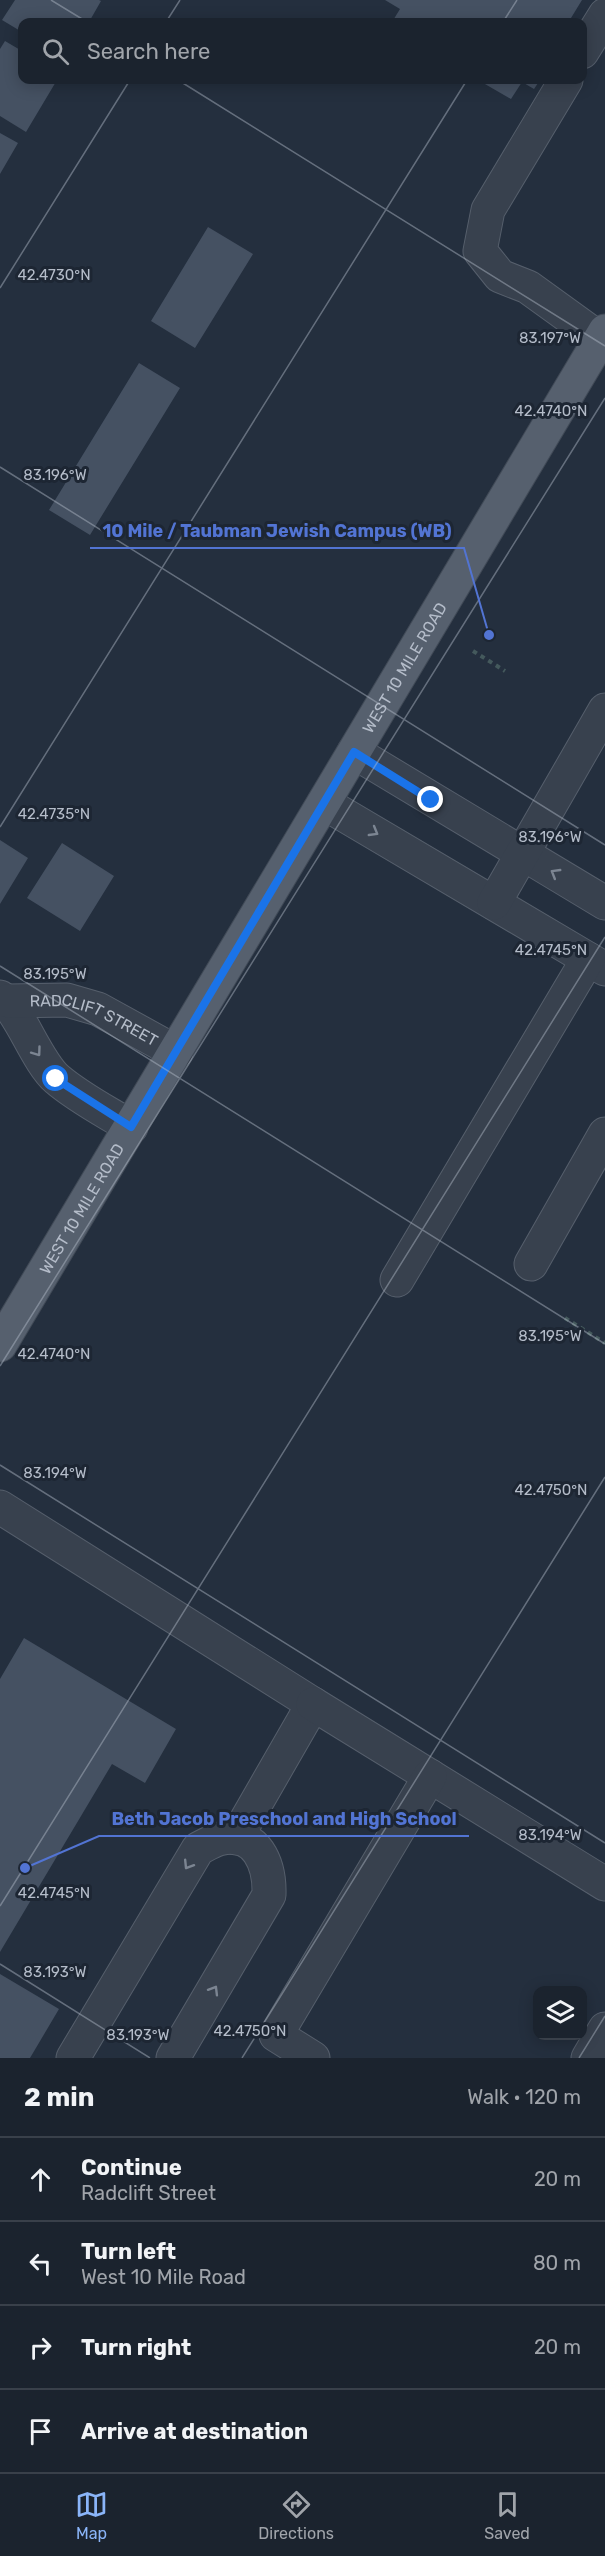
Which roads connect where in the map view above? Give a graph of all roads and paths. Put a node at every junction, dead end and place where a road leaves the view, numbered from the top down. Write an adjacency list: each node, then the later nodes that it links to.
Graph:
1 (605, 15): 2 (street)
2 (587, 44)
3 (564, 84): 4 (street)
4 (600, 349): 8 (main road, WEST 10 MILE ROAD)
5 (473, 651): 6 (path)
6 (505, 671)
7 (605, 710): 10 (street)
8 (354, 752): 9 (main road, WEST 10 MILE ROAD); 10 (street)
9 (324, 803): 11 (street, one-way to 11); 15 (main road, WEST 10 MILE ROAD)
10 (523, 854): 11 (street); 12 (street, one-way to 10)
11 (494, 903): 13 (street)
12 (605, 903)
13 (596, 964): 19 (street)
14 (4, 999): 15 (street, RADCLIFT STREET); 16 (street, RADCLIFT STREET, one-way to 16)
15 (176, 1052): 16 (main road, WEST 10 MILE ROAD)
16 (131, 1127): 22 (main road, WEST 10 MILE ROAD)
17 (605, 1134): 18 (street)
18 (531, 1264)
19 (397, 1280)
20 (565, 1318): 21 (path)
21 (605, 1343)
22 (0, 1345)
23 (0, 1507): 24 (street)
24 (313, 1704): 25 (street); 26 (street)
25 (430, 1776): 27 (street); 31 (street)
26 (236, 1838): 29 (street, one-way to 29); 30 (street, one-way to 26)
27 (605, 1884)
28 (605, 2030): 32 (street)
29 (73, 2058)
30 (173, 2058)
31 (313, 2058)
32 (588, 2058)

